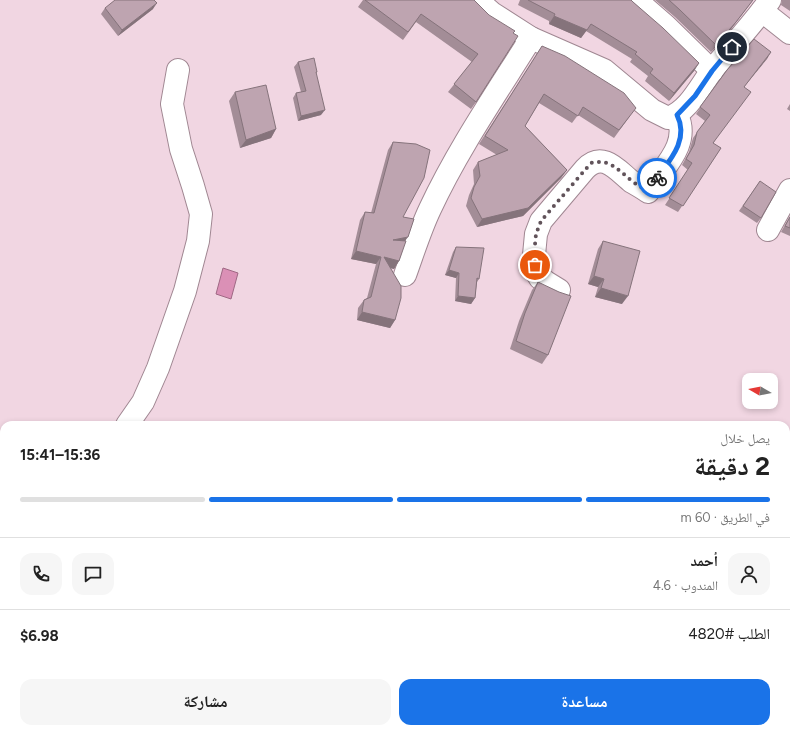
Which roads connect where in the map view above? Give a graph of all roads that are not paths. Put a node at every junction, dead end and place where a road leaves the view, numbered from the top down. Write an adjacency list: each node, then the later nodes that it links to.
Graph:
1 (477, 0): 5 (street)
2 (636, 0): 7 (street)
3 (766, 6): 4 (street); 7 (street)
4 (790, 34)
5 (532, 38): 8 (street); 11 (street)
6 (178, 70): 13 (street)
7 (712, 71): 8 (street)
8 (677, 115): 12 (street)
9 (790, 190): 10 (street)
10 (768, 230)
11 (405, 275)
12 (559, 290)
13 (130, 421)

